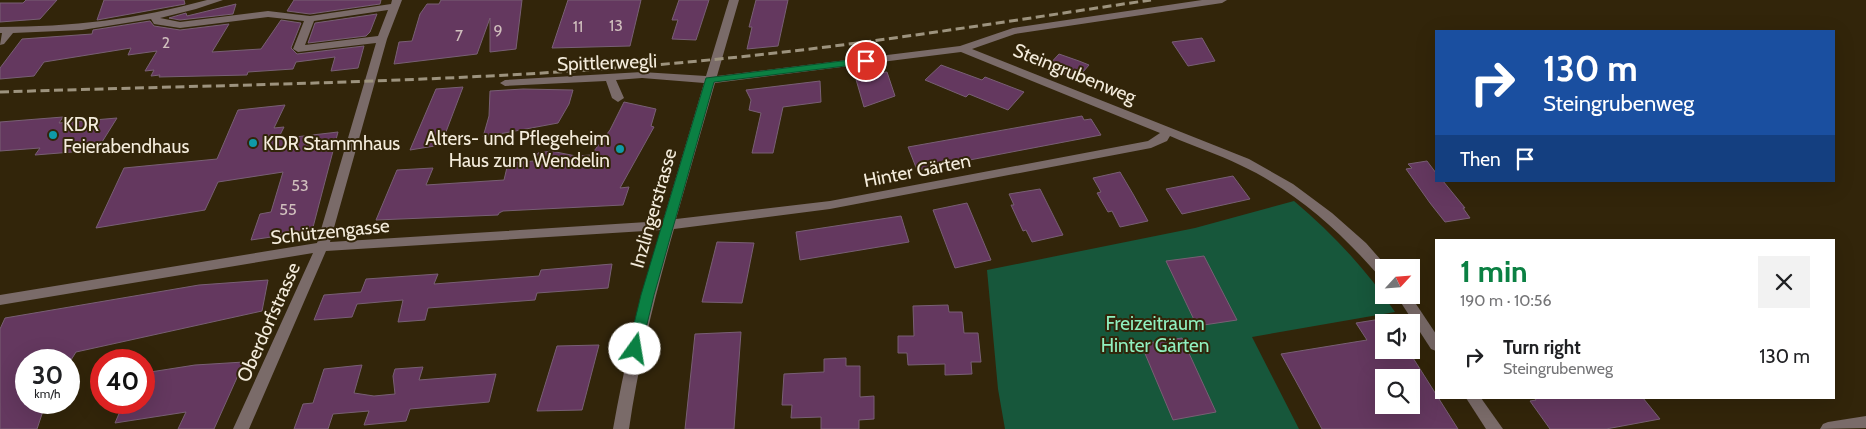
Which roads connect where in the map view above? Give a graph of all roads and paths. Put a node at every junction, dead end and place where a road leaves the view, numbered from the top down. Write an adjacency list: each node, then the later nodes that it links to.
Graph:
1 (218, 0): 5 (street)
2 (734, 0): 12 (street, Inzlingerstrasse)
3 (1222, 0): 10 (street)
4 (396, 3): 6 (street); 8 (street, Oberdorfstrasse)
5 (155, 16): 6 (street); 7 (street)
6 (310, 19): 8 (street)
7 (5, 30): 9 (street)
8 (382, 39): 17 (street, Oberdorfstrasse)
9 (0, 42)
10 (962, 49): 12 (street, Steingrubenweg); 15 (street, Steingrubenweg)
11 (610, 78): 12 (street, Spittlerwegli); 13 (street, Spittlerwegli); 14 (street)
12 (709, 80): 16 (street, Inzlingerstrasse)
13 (505, 83)
14 (618, 98)
15 (1167, 131): 16 (street, Hinter Gärten); 18 (street, Steingrubenweg)
16 (667, 225): 17 (street, Schützengasse); 25 (street, Inzlingerstrasse)
17 (322, 247): 19 (street, Schützengasse); 24 (street, Oberdorfstrasse)
18 (1375, 262)
19 (0, 300)
20 (1409, 304): 21 (street)
21 (1435, 343)
22 (1474, 399): 26 (street)
23 (1866, 422): 27 (street)
24 (241, 429)
25 (621, 429)
26 (1495, 429)
27 (1828, 429)

